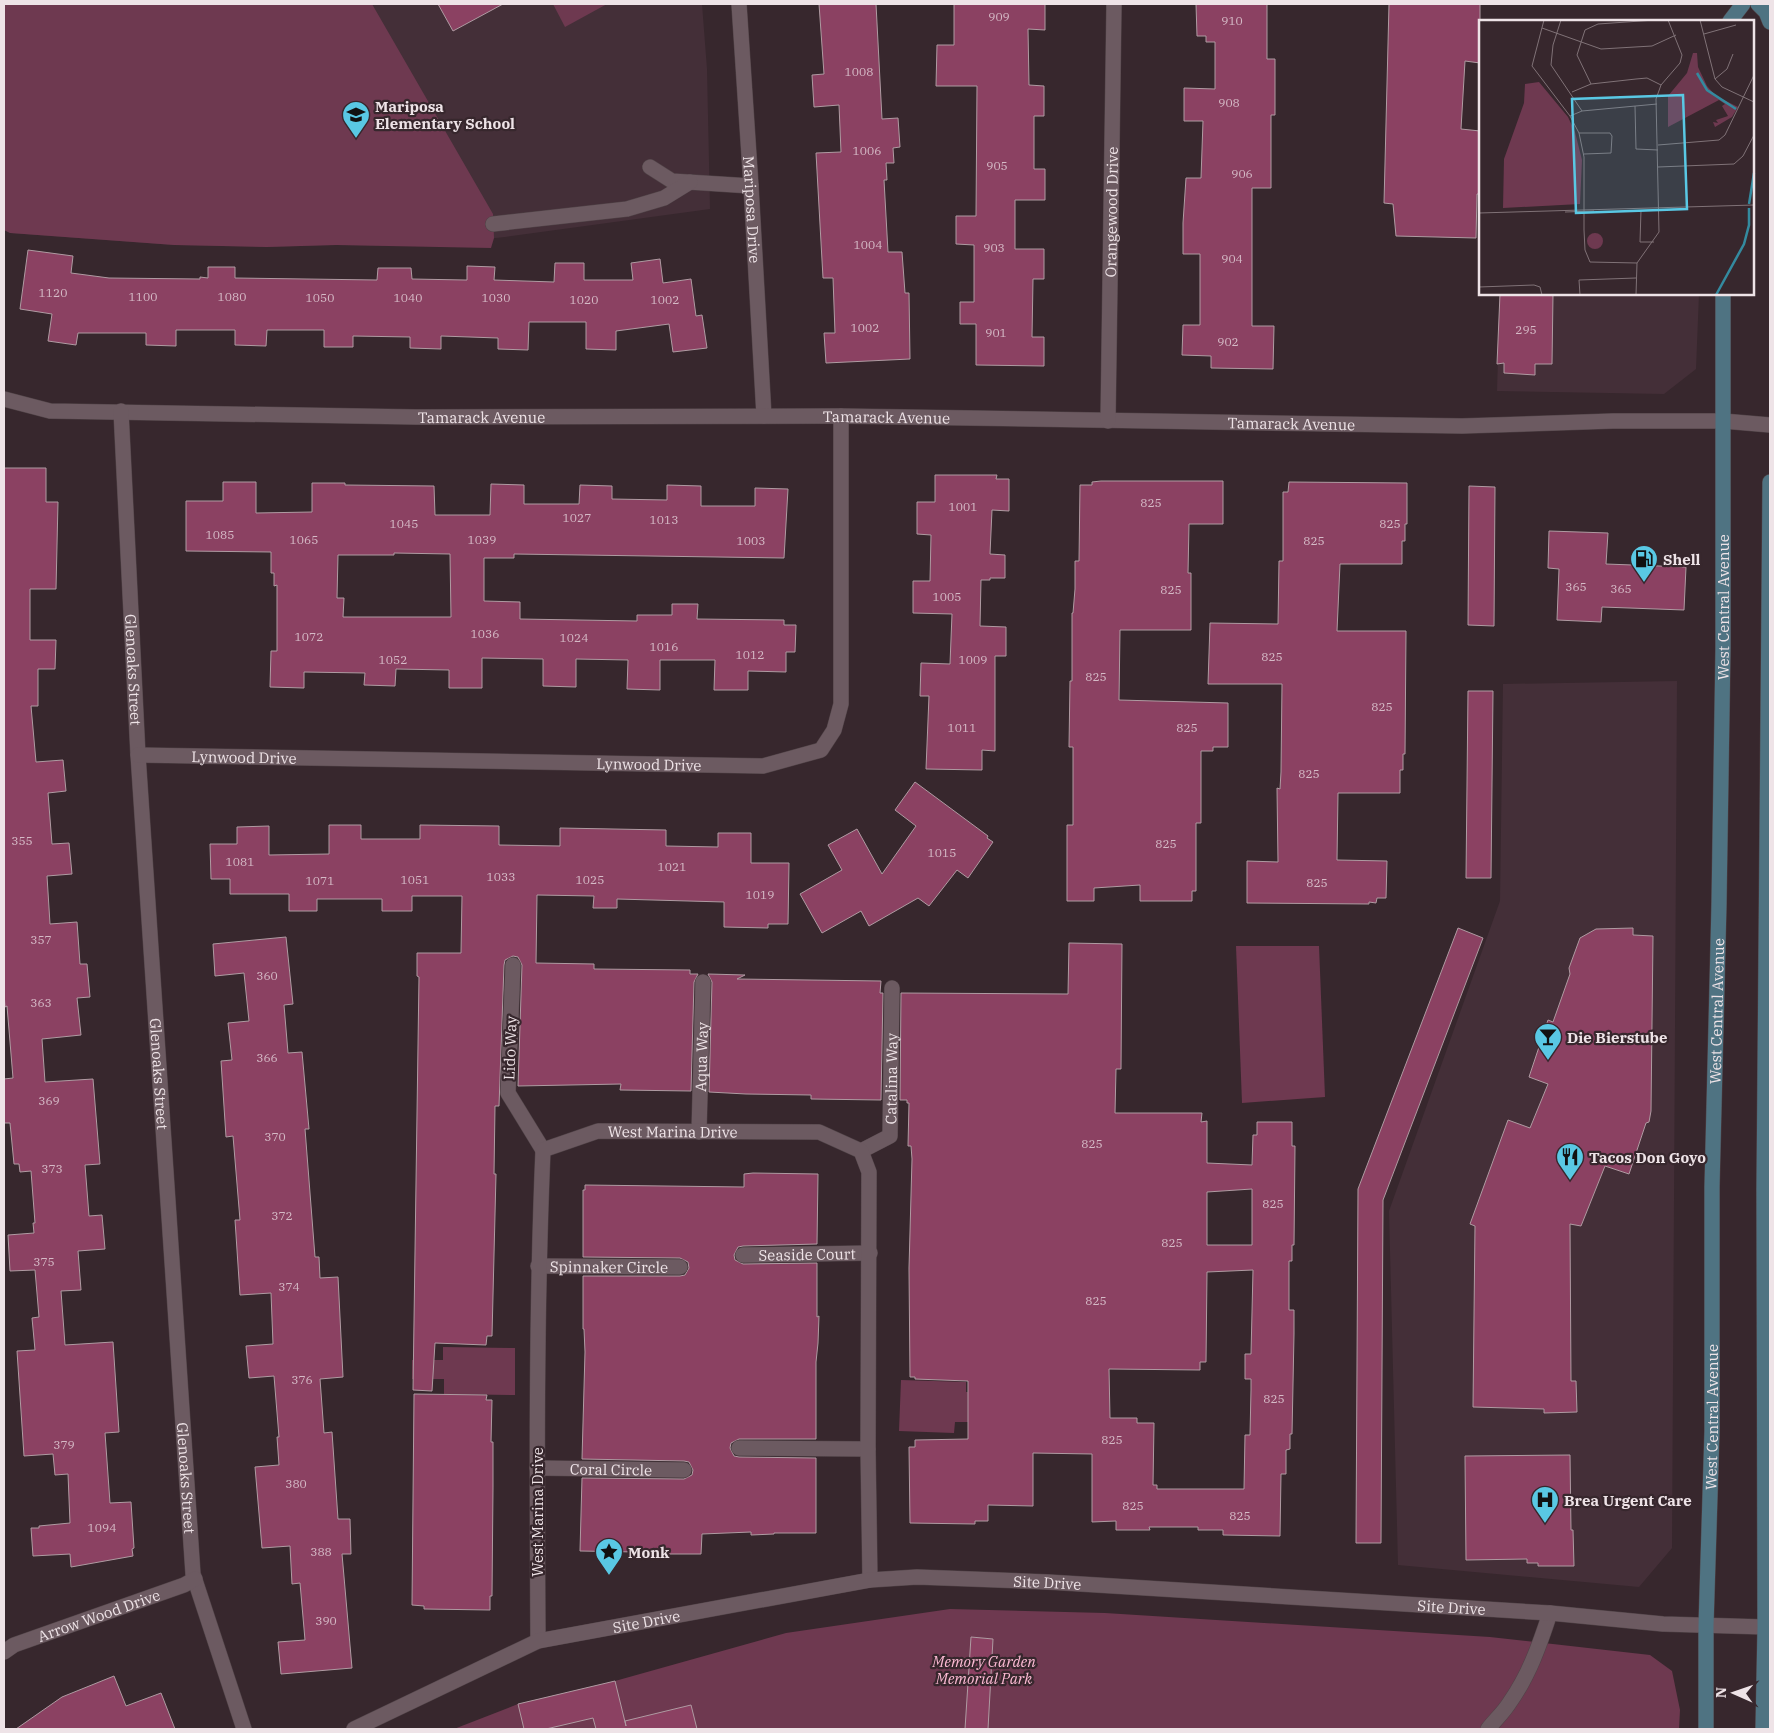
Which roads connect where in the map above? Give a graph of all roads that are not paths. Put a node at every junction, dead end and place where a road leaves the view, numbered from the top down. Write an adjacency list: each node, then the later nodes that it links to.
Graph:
1 (738, 4): 9 (street, Mariposa Drive)
2 (1114, 4): 16 (street, Orangewood Drive)
3 (1743, 4): 5 (main road)
4 (1758, 4): 6 (main road)
5 (1731, 20)
6 (1770, 22)
7 (650, 167): 8 (street)
8 (690, 182): 9 (street); 10 (street)
9 (751, 186): 14 (street, Mariposa Drive)
10 (493, 224)
11 (1723, 295): 17 (main road, West Central Avenue)
12 (4, 399): 13 (street, Tamarack Avenue)
13 (121, 411): 14 (street, Tamarack Avenue); 21 (street, Glenoaks Street)
14 (764, 416): 15 (street, Tamarack Avenue)
15 (841, 416): 16 (street, Tamarack Avenue); 21 (street, Lynwood Drive)
16 (1108, 421): 17 (street, Tamarack Avenue)
17 (1723, 421): 18 (street, Tamarack Avenue); 40 (main road, West Central Avenue)
18 (1770, 425)
19 (1770, 482): 20 (main road)
20 (1769, 709): 22 (main road)
21 (138, 756): 37 (street, Glenoaks Street)
22 (1769, 800): 41 (main road)
23 (513, 965): 27 (street, Lido Way)
24 (702, 982): 26 (street, Aqua Way)
25 (892, 988): 28 (street, Catalina Way)
26 (699, 1132): 27 (street, West Marina Drive); 28 (street, West Marina Drive)
27 (543, 1150): 31 (street, West Marina Drive)
28 (861, 1151): 29 (street)
29 (870, 1253): 30 (street, Seaside Court); 34 (street)
30 (743, 1255)
31 (538, 1266): 32 (street, Spinnaker Circle); 35 (street, West Marina Drive)
32 (680, 1267)
33 (739, 1448): 34 (street)
34 (868, 1449): 38 (street)
35 (537, 1468): 36 (street, Coral Circle); 42 (street, West Marina Drive)
36 (684, 1470)
37 (195, 1579): 43 (street, Arrow Wood Drive); 44 (street, Glenoaks Street)
38 (870, 1580): 39 (street, Site Drive); 42 (street, Site Drive)
39 (1550, 1613): 40 (street, Site Drive); 46 (street)
40 (1706, 1626): 41 (street, Site Drive); 47 (main road, West Central Avenue)
41 (1768, 1627): 48 (main road)
42 (538, 1641): 45 (street, Site Drive)
43 (4, 1652)
44 (244, 1729)
45 (354, 1729)
46 (1488, 1729)
47 (1706, 1729)
48 (1763, 1729)

